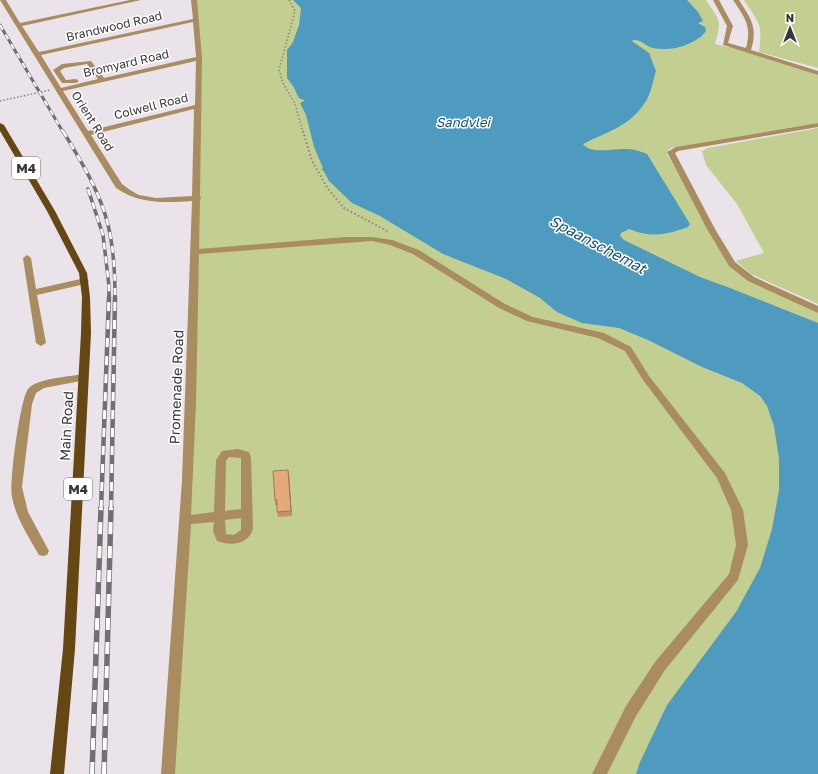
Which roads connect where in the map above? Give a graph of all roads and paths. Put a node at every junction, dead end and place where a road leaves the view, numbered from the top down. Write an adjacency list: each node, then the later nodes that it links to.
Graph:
1 (3, 0): 8 (street, Orient Road)
2 (138, 0): 8 (street)
3 (194, 0): 7 (street, Promenade Road)
4 (290, 0): 21 (path)
5 (716, 0): 9 (street)
6 (736, 0): 9 (street)
7 (196, 20): 10 (street, Brandwood Road); 11 (street, Promenade Road)
8 (19, 25): 10 (street, Orient Road)
9 (751, 51): 12 (street)
10 (38, 54): 14 (street, Orient Road)
11 (199, 58): 13 (street, Bromyard Road); 16 (street, Promenade Road)
12 (818, 73)
13 (101, 78): 13 (street); 14 (street, Bromyard Road)
14 (58, 89): 15 (path); 19 (street, Orient Road)
15 (0, 101)
16 (199, 106): 19 (street, Colwell Road); 20 (street, Promenade Road)
17 (818, 124): 26 (street)
18 (0, 125): 24 (main road, Main Road / M4)
19 (86, 134): 20 (street, Orient Road)
20 (197, 198): 22 (street, Promenade Road)
21 (393, 235)
22 (195, 252): 31 (street, Promenade Road); 35 (street)
23 (27, 258): 25 (street)
24 (85, 281): 25 (street); 28 (main road, Main Road / M4)
25 (32, 293): 27 (street)
26 (818, 310)
27 (42, 343)
28 (83, 378): 32 (street); 33 (main road, Main Road / M4)
29 (247, 513): 30 (street); 30 (street); 30 (street)
30 (220, 516): 31 (street)
31 (186, 520): 34 (street, Promenade Road)
32 (43, 551)
33 (57, 774)
34 (168, 774)
35 (599, 774)

